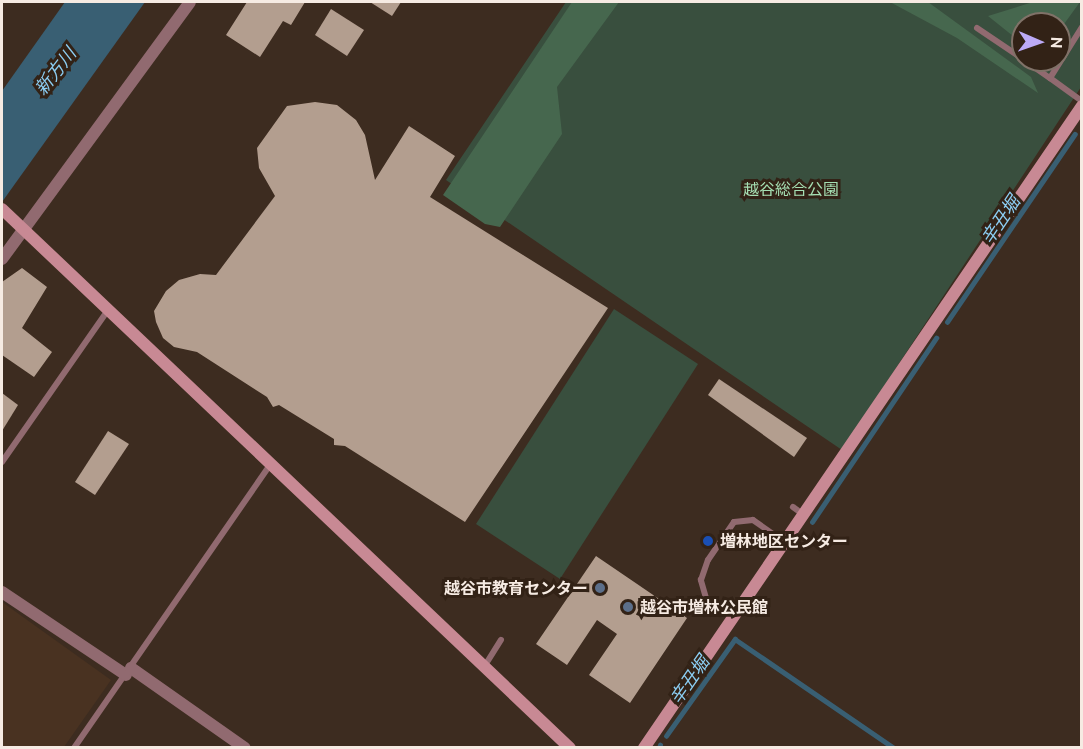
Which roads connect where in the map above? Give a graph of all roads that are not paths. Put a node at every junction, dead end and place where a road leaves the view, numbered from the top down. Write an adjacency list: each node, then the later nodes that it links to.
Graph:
1 (190, 2): 10 (street)
2 (1082, 27): 6 (lane)
3 (977, 28): 4 (lane)
4 (1011, 52)
5 (1041, 72): 6 (lane)
6 (1050, 78): 7 (lane)
7 (1082, 101)
8 (1082, 106): 16 (street)
9 (2, 209): 10 (street)
10 (22, 228): 11 (street); 12 (street)
11 (2, 259)
12 (109, 310): 13 (lane); 14 (street)
13 (2, 462)
14 (272, 464): 21 (street); 22 (lane)
15 (793, 507): 16 (lane)
16 (804, 515): 17 (street)
17 (785, 542): 19 (street); 19 (lane)
18 (2, 592): 22 (street)
19 (734, 617): 26 (street)
20 (501, 640): 21 (lane)
21 (484, 668): 25 (street)
22 (129, 671): 23 (lane); 24 (street)
23 (74, 747)
24 (245, 747)
25 (570, 747)
26 (644, 747)

